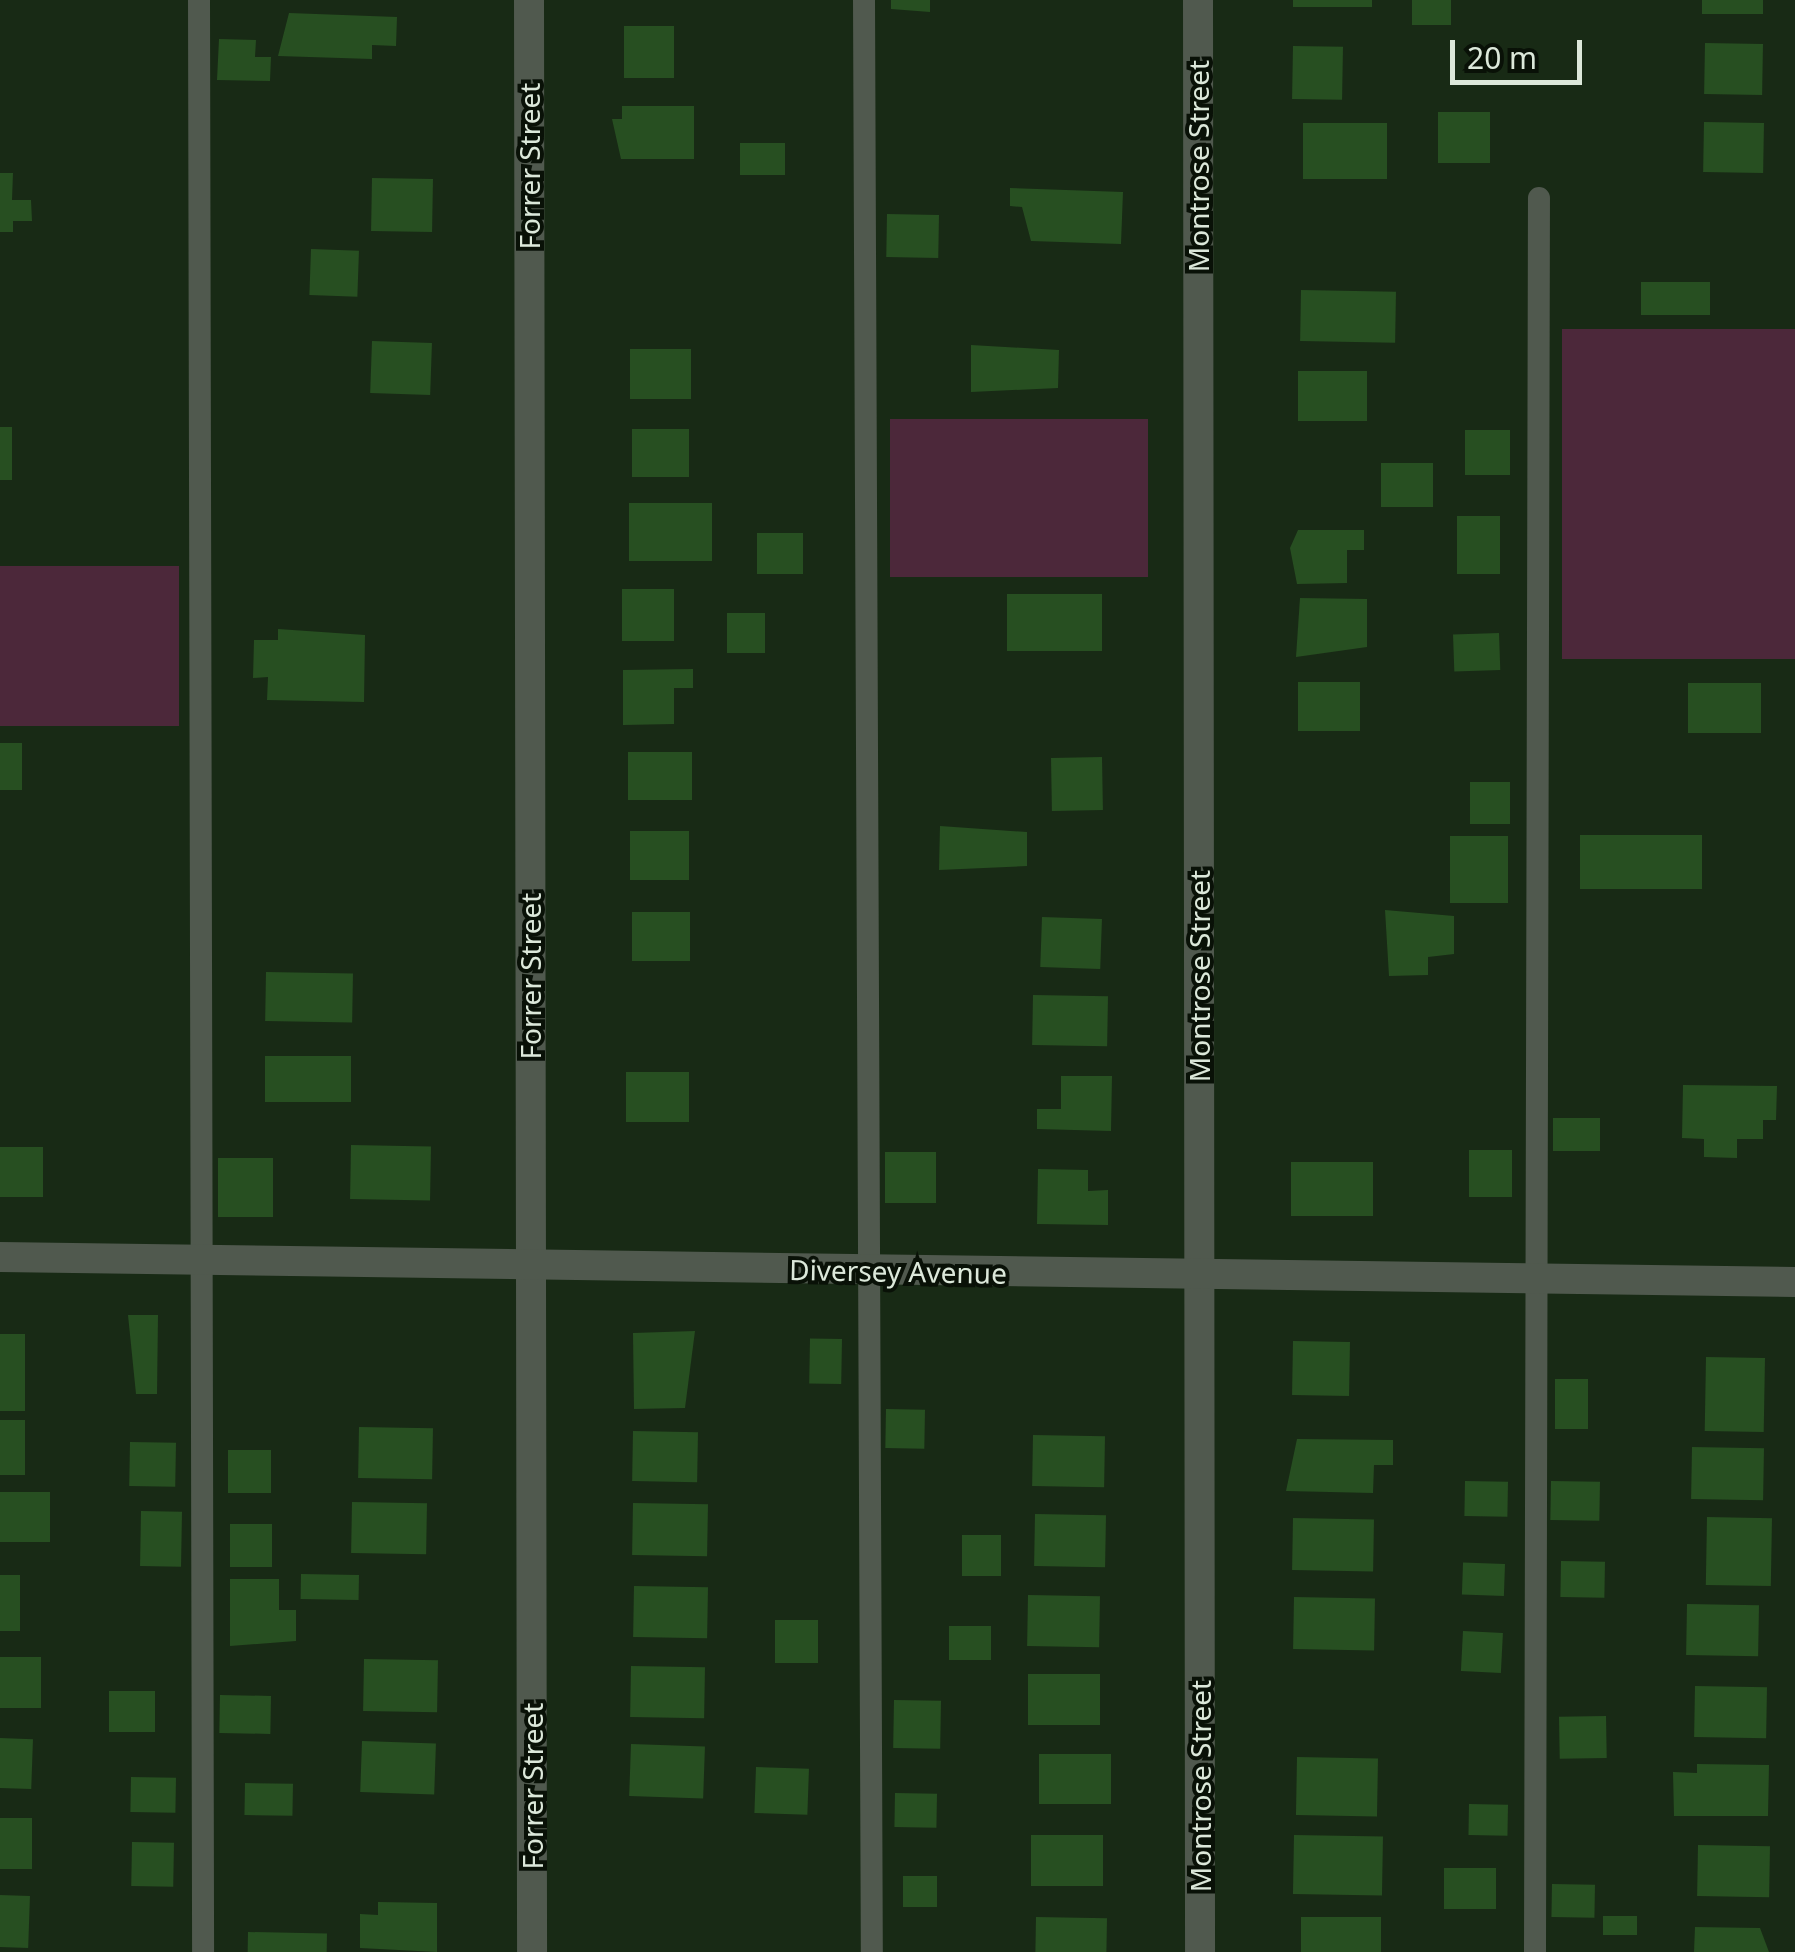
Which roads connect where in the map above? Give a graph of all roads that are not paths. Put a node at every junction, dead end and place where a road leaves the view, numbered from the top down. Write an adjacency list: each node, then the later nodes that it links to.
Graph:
1 (200, 0): 7 (lane)
2 (529, 0): 8 (street, Forrer Street)
3 (864, 0): 9 (lane)
4 (1198, 0): 10 (street, Montrose Street)
5 (1540, 198): 11 (lane)
6 (0, 1257): 7 (street, Diversey Avenue)
7 (203, 1260): 8 (street, Diversey Avenue); 13 (lane)
8 (530, 1265): 9 (street, Diversey Avenue); 14 (street, Forrer Street)
9 (870, 1270): 10 (street, Diversey Avenue); 15 (lane)
10 (1199, 1276): 11 (street, Diversey Avenue); 16 (street, Montrose Street)
11 (1534, 1278): 12 (street, Diversey Avenue); 17 (lane)
12 (1795, 1282)
13 (203, 1952)
14 (532, 1952)
15 (872, 1952)
16 (1200, 1952)
17 (1534, 1952)

